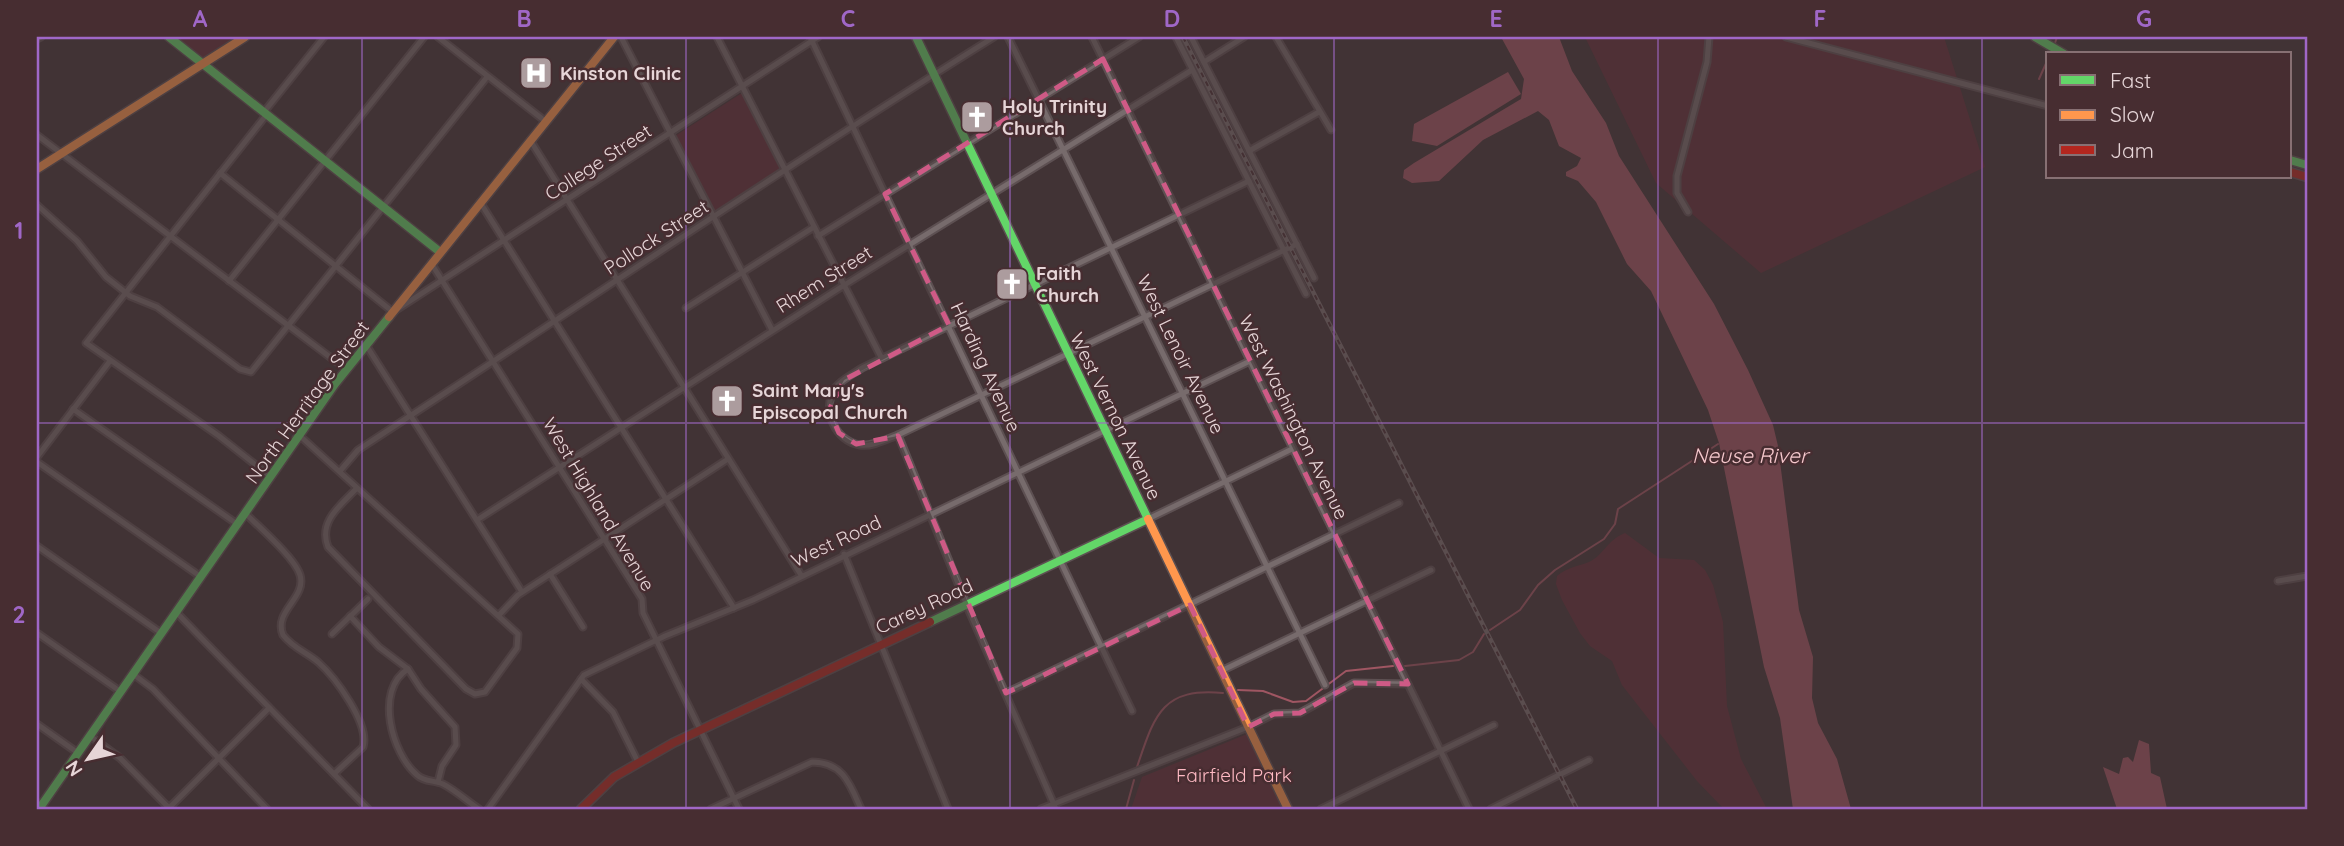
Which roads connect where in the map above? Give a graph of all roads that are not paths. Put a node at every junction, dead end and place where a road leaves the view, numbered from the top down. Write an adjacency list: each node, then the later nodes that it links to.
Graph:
1 (169, 37): 24 (main road)
2 (245, 37): 24 (main road)
3 (324, 37): 33 (street)
4 (424, 37): 44 (street)
5 (438, 37): 27 (street)
6 (717, 37): 28 (street)
7 (916, 37): 26 (main road, West Vernon Avenue)
8 (994, 37): 26 (street, Pollock Street)
9 (1008, 37): 29 (street, West Lenoir Avenue)
10 (1092, 37): 22 (street, West Washington Avenue)
11 (1139, 37): 22 (street)
12 (1176, 37): 25 (street)
13 (1191, 37): 23 (street)
14 (1244, 37): 23 (street)
15 (1276, 37): 32 (street)
16 (1709, 37): 55 (street)
17 (1786, 37): 30 (street)
18 (2035, 37): 21 (main road)
19 (814, 38): 28 (street, College Street); 35 (street, Harding Avenue)
20 (618, 39): 34 (main road, North Herritage Street); 37 (street)
21 (2061, 52)
22 (1103, 59): 29 (street); 31 (street, West Washington Avenue)
23 (1204, 62): 42 (street)
24 (202, 64): 33 (main road); 43 (main road)
25 (1192, 70): 31 (street, Rhem Street); 48 (street)
26 (934, 74): 35 (street, Pollock Street); 40 (main road, West Vernon Avenue)
27 (487, 77): 34 (street); 54 (street)
28 (743, 87): 37 (street, College Street); 46 (street)
29 (1038, 100): 40 (street); 41 (street, West Lenoir Avenue)
30 (2046, 105)
31 (1127, 110): 41 (street, Rhem Street); 56 (street, West Washington Avenue)
32 (1319, 112): 36 (street); 42 (street)
33 (265, 113): 44 (main road); 47 (street)
34 (545, 121): 39 (main road, North Herritage Street)
35 (853, 126): 46 (street, Pollock Street); 49 (street, Harding Avenue)
36 (1331, 130)
37 (671, 134): 51 (street, College Street); 57 (street)
38 (37, 135): 43 (street)
39 (530, 140): 51 (street); 52 (main road, North Herritage Street)
40 (968, 143): 49 (street); 50 (main road, West Vernon Avenue)
41 (1063, 150): 50 (street, Rhem Street); 65 (street, West Lenoir Avenue)
42 (1249, 151): 64 (street)
43 (61, 154): 45 (main road); 61 (street)
44 (325, 161): 54 (main road); 58 (street)
45 (37, 169)
46 (786, 172): 57 (street, Pollock Street); 59 (street)
47 (220, 173): 58 (street); 61 (street)
48 (1249, 181): 56 (street); 66 (street)
49 (885, 194): 60 (street); 63 (street, Harding Avenue)
50 (992, 194): 63 (street, Rhem Street); 75 (main road, West Vernon Avenue)
51 (568, 200): 62 (street, College Street); 74 (street)
52 (480, 202): 62 (street); 67 (main road, North Herritage Street)
53 (37, 205): 78 (street)
54 (383, 208): 67 (main road); 69 (street)
55 (1688, 212)
56 (1179, 214): 65 (street); 77 (street, West Washington Avenue)
57 (714, 218): 70 (street); 74 (street, Pollock Street)
58 (278, 220): 69 (street); 72 (street)
59 (814, 227): 60 (street); 70 (street)
60 (818, 236): 76 (street)
61 (170, 237): 72 (street); 78 (street)
62 (505, 241): 73 (street, College Street); 83 (street)
63 (910, 244): 76 (street, Rhem Street); 84 (street, Harding Avenue)
64 (1297, 244): 66 (street); 71 (street)
65 (1111, 247): 75 (street); 82 (street, West Lenoir Avenue)
66 (1284, 250): 77 (street); 79 (street)
67 (440, 252): 68 (main road, North Herritage Street)
68 (431, 263): 73 (street, West Highland Avenue); 81 (main road, North Herritage Street)
69 (336, 266): 81 (street); 85 (street)
70 (742, 273): 80 (street); 86 (street)
71 (1314, 278)
72 (229, 281): 85 (street)
73 (442, 281): 81 (street, College Street); 92 (street, West Highland Avenue)
74 (618, 281): 83 (street, Pollock Street); 94 (street)
75 (1034, 284): 84 (street); 88 (main road, West Vernon Avenue)
76 (844, 285): 86 (street, Rhem Street); 89 (street)
77 (1212, 285): 82 (street); 91 (street, West Washington Avenue)
78 (126, 292): 85 (street); 90 (street)
79 (1306, 294)
80 (686, 308)
81 (393, 312): 87 (main road, North Herritage Street)
82 (1145, 318): 88 (street); 95 (street, West Lenoir Avenue)
83 (556, 322): 92 (street, Pollock Street); 99 (street)
84 (949, 325): 89 (street); 96 (street, Harding Avenue)
85 (288, 326): 93 (street)
86 (772, 330): 94 (street, Rhem Street)
87 (366, 345): 93 (main road, North Herritage Street); 98 (street)
88 (1068, 355): 96 (street); 100 (main road, West Vernon Avenue)
89 (881, 357): 102 (street)
90 (110, 361): 97 (street); 109 (street)
91 (1250, 361): 95 (street, West Road); 103 (street, West Washington Avenue)
92 (493, 362): 98 (street, Pollock Street); 106 (street, West Highland Avenue)
93 (347, 370): 101 (main road, North Herritage Street)
94 (683, 386): 99 (street, Rhem Street); 104 (street)
95 (1182, 394): 100 (street, West Road); 110 (street, West Lenoir Avenue)
96 (982, 395): 102 (street); 108 (street, Harding Avenue)
97 (74, 409): 105 (street); 118 (street)
98 (411, 416): 107 (street, Pollock Street); 117 (street)
99 (621, 427): 106 (street, Rhem Street); 112 (street)
100 (1105, 431): 108 (street, West Road); 116 (main road, West Vernon Avenue)
101 (299, 435): 107 (street); 109 (main road, North Herritage Street)
102 (898, 435): 115 (street)
103 (1292, 449): 110 (street, Carey Road); 119 (street, West Washington Avenue)
104 (728, 459): 112 (street); 127 (street)
105 (37, 460): 129 (street)
106 (559, 467): 117 (street, Rhem Street); 120 (street, West Highland Avenue)
107 (340, 471): 111 (street)
108 (1018, 473): 115 (street, West Road); 123 (street, Harding Avenue)
109 (271, 477): 114 (main road, North Herritage Street)
110 (1225, 481): 116 (street, Carey Road); 124 (street, West Lenoir Avenue)
111 (357, 488): 138 (street); 138 (street)
112 (666, 498): 120 (street); 136 (street)
113 (1399, 503): 119 (street)
114 (245, 513): 118 (main road, North Herritage Street); 168 (street)
115 (930, 514): 122 (street, West Road); 134 (street)
116 (1148, 519): 123 (main road, Carey Road); 135 (main road, West Vernon Avenue)
117 (477, 520): 131 (street)
118 (237, 524): 129 (main road, North Herritage Street)
119 (1334, 535): 124 (street); 133 (street, West Washington Avenue)
120 (604, 539): 126 (street); 145 (street, West Highland Avenue)
121 (37, 546): 142 (street)
122 (844, 554): 127 (street, West Road); 146 (street)
123 (1059, 561): 134 (main road, Carey Road); 147 (street, Harding Avenue)
124 (1267, 568): 135 (street); 144 (street, West Lenoir Avenue)
125 (1431, 569): 133 (street)
126 (550, 574): 131 (street); 140 (street)
127 (801, 575): 136 (street, West Road)
128 (2307, 576): 130 (street)
129 (201, 577): 137 (main road, North Herritage Street)
130 (2278, 581)
131 (522, 592): 138 (street)
132 (368, 599): 139 (street)
133 (1366, 601): 144 (street); 152 (street, West Washington Avenue)
134 (966, 603): 146 (main road, Carey Road); 155 (street)
135 (1190, 605): 147 (street); 149 (main road, West Vernon Avenue)
136 (734, 608): 145 (street, West Road)
137 (176, 612): 142 (main road, North Herritage Street); 156 (street)
138 (499, 615)
139 (350, 616): 143 (street); 148 (street)
140 (583, 627)
141 (37, 633): 154 (street)
142 (161, 633): 150 (main road, North Herritage Street)
143 (332, 634)
144 (1299, 634): 149 (street); 153 (street, West Lenoir Avenue)
145 (656, 640): 151 (street, West Road); 161 (street, West Highland Avenue)
146 (880, 644): 161 (main road, Carey Road); 182 (street)
147 (1101, 648): 155 (street); 157 (street, Harding Avenue)
148 (408, 669): 169 (street); 169 (street)
149 (1222, 671): 160 (main road, West Vernon Avenue)
150 (133, 674): 154 (main road, North Herritage Street); 165 (street)
151 (581, 678): 167 (street); 177 (street, West Road)
152 (1408, 684): 160 (street); 163 (street, West Washington Avenue)
153 (1325, 685)
154 (121, 692): 162 (main road, North Herritage Street)
155 (1006, 693): 171 (street)
156 (269, 708): 165 (street); 168 (street)
157 (1132, 711)
158 (37, 724): 164 (street)
159 (1494, 725): 163 (street)
160 (1248, 727): 171 (street); 184 (main road, West Vernon Avenue)
161 (701, 730): 167 (main road, Carey Road); 170 (street, West Highland Avenue)
162 (90, 736): 164 (main road, North Herritage Street); 173 (street)
163 (1441, 751): 185 (street); 186 (street, West Washington Avenue)
164 (78, 753): 172 (main road, North Herritage Street)
165 (218, 759): 173 (street); 174 (street)
166 (1588, 760): 187 (street)
167 (638, 762): 178 (main road, Carey Road)
168 (334, 774): 175 (street)
169 (438, 782): 176 (street)
170 (733, 798): 179 (street); 180 (street, West Highland Avenue); 181 (street)
171 (1055, 807): 183 (street)
172 (39, 809)
173 (170, 809)
174 (267, 809)
175 (368, 809)
176 (479, 809)
177 (488, 809)
178 (581, 809)
179 (710, 809)
180 (738, 809)
181 (861, 809)
182 (948, 809)
183 (1041, 809)
184 (1288, 809)
185 (1321, 809)
186 (1469, 809)
187 (1491, 809)

